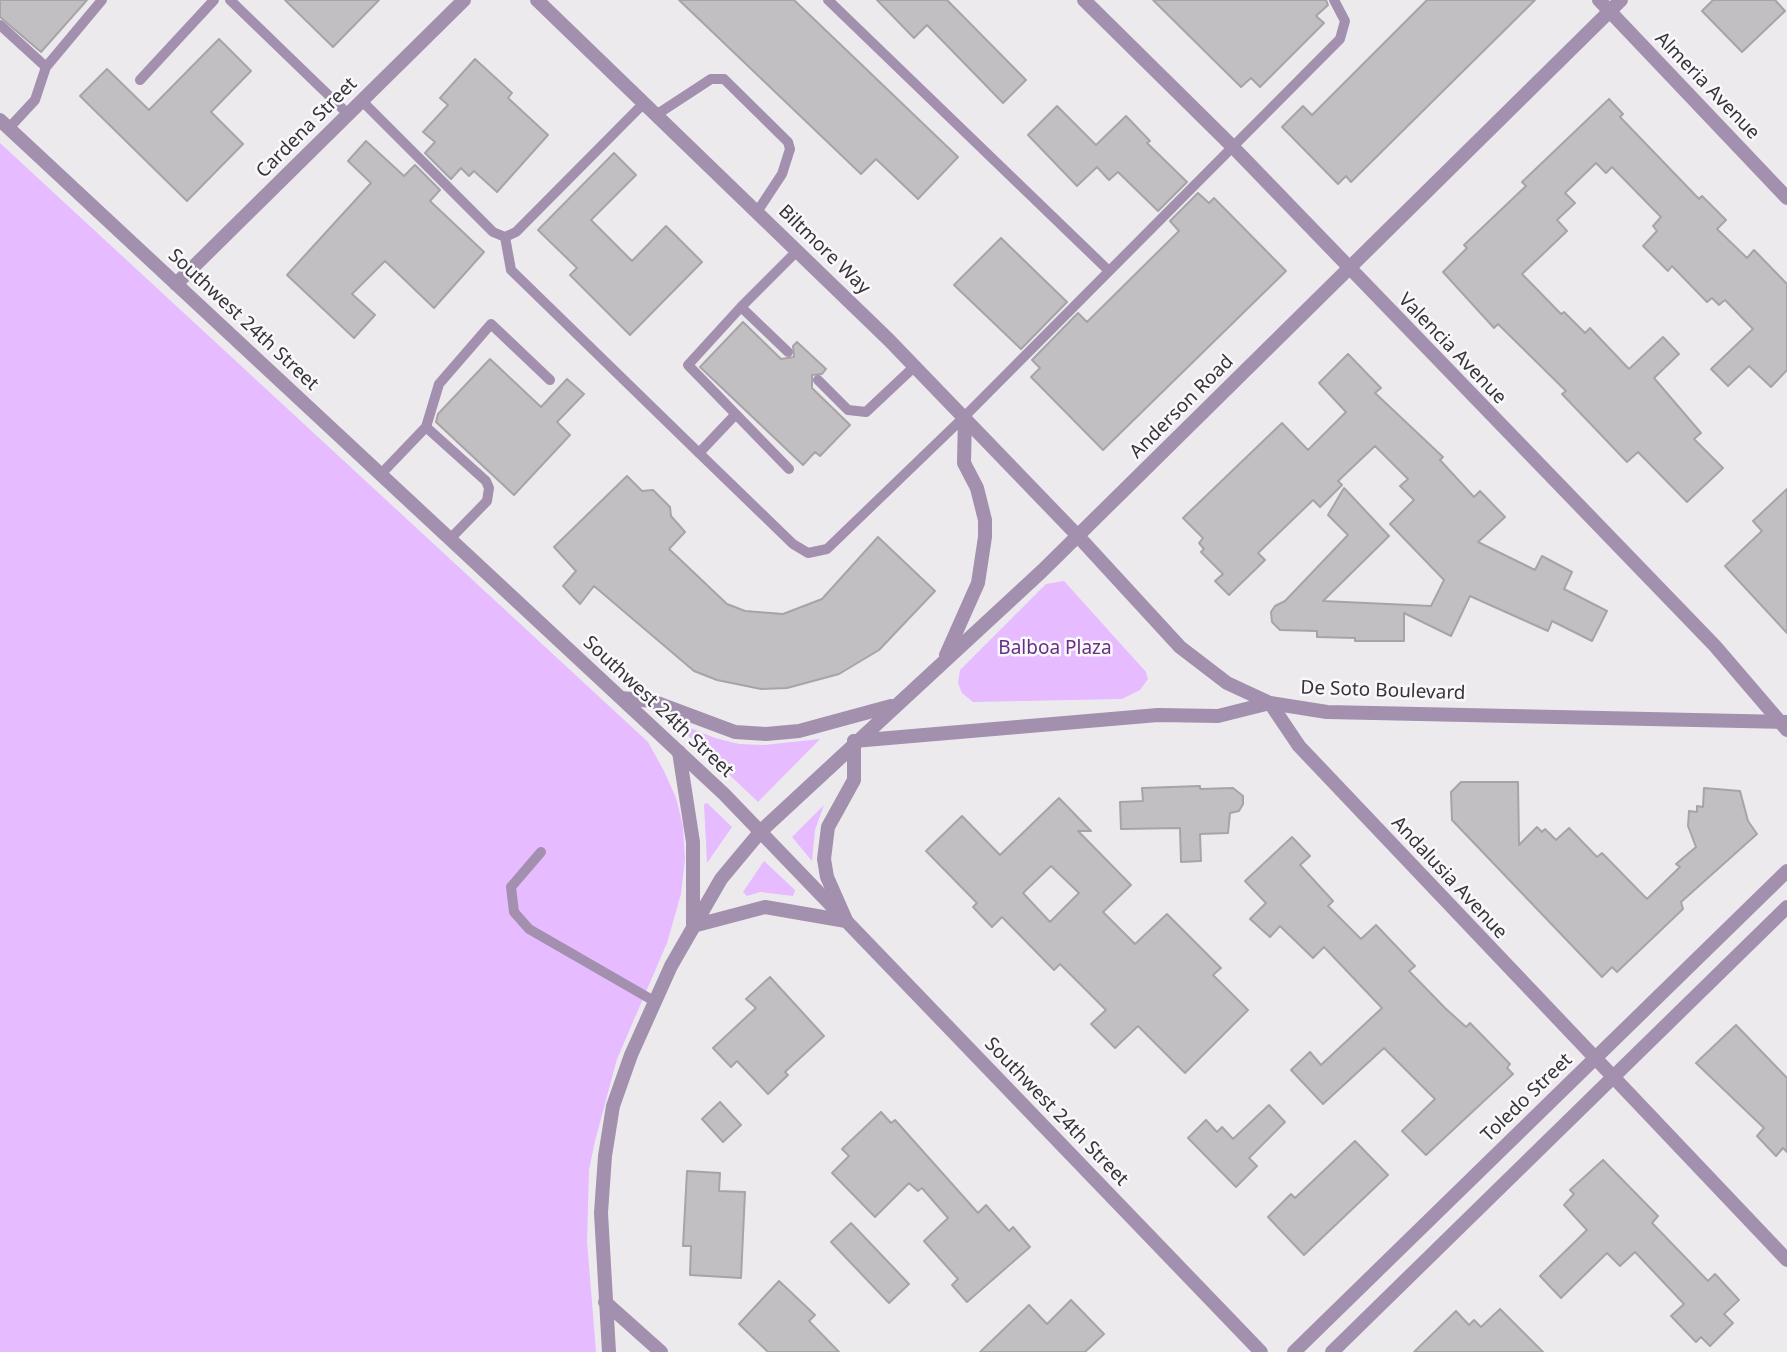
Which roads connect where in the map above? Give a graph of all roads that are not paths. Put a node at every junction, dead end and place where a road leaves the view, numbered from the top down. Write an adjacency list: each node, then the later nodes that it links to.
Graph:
1 (102, 0): 13 (lane)
2 (214, 0): 14 (lane)
3 (230, 0): 17 (lane)
4 (464, 0): 15 (street, Cardena Street)
5 (537, 0): 16 (street, Biltmore Way)
6 (828, 0): 26 (lane)
7 (1084, 0): 20 (street, Valencia Avenue)
8 (1334, 0): 20 (lane)
9 (1599, 0): 11 (street, Almeria Avenue)
10 (1621, 0): 11 (street, Anderson Road)
11 (1609, 11): 21 (street, Almeria Avenue); 25 (street, Anderson Road)
12 (0, 25): 13 (lane)
13 (46, 68): 19 (lane)
14 (140, 80)
15 (362, 101): 17 (street, Cardena Street); 23 (lane)
16 (644, 103): 18 (street, Biltmore Way); 23 (lane)
17 (348, 114): 27 (street, Cardena Street)
18 (656, 115): 22 (street, Biltmore Way); 22 (lane)
19 (5, 124): 27 (street, Southwest 24th Street)
20 (1233, 147): 25 (street, Valencia Avenue); 26 (lane)
21 (1787, 198)
22 (757, 212): 24 (street, Biltmore Way)
23 (505, 237): 36 (lane)
24 (797, 251): 28 (lane); 30 (street, Biltmore Way)
25 (1349, 269): 39 (street, Anderson Road); 45 (street, Valencia Avenue)
26 (1109, 271): 34 (lane)
27 (176, 284): 38 (street, Southwest 24th Street)
28 (741, 307): 29 (lane); 33 (lane)
29 (788, 352)
30 (915, 366): 32 (lane); 34 (street, Biltmore Way)
31 (550, 380): 35 (lane)
32 (818, 380)
33 (735, 415): 36 (lane); 37 (lane)
34 (965, 416): 36 (lane); 39 (street, Biltmore Way); 41 (street)
35 (426, 427): 38 (lane); 40 (lane)
36 (699, 453)
37 (789, 469)
38 (381, 474): 40 (street, Southwest 24th Street)
39 (1077, 535): 41 (street, Anderson Road); 43 (street)
40 (450, 539): 42 (street, Southwest 24th Street)
41 (943, 662): 44 (street, Anderson Road)
42 (621, 698): 44 (street); 47 (street, Southwest 24th Street)
43 (1270, 703): 45 (street, De Soto Boulevard); 46 (street, De Soto Boulevard); 55 (street, Andalusia Avenue)
44 (896, 705): 46 (street, Anderson Road)
45 (1785, 725)
46 (854, 741): 48 (street, Anderson Road); 52 (street)
47 (678, 752): 48 (street, Southwest 24th Street); 53 (street)
48 (761, 831): 52 (street, Southwest 24th Street); 53 (street, Anderson Road)
49 (541, 852): 54 (lane)
50 (1787, 871): 55 (street, Toledo Street)
51 (1787, 907): 56 (street)
52 (846, 921): 53 (street); 61 (street, Southwest 24th Street)
53 (693, 926): 54 (street, Anderson Road)
54 (654, 1001): 58 (street, Anderson Road)
55 (1594, 1059): 56 (street, Andalusia Avenue); 62 (street, Toledo Street)
56 (1614, 1080): 57 (street, Andalusia Avenue); 63 (street)
57 (1787, 1260)
58 (605, 1302): 59 (street, Anderson Road); 60 (street)
59 (609, 1352)
60 (661, 1352)
61 (1261, 1352)
62 (1294, 1352)
63 (1332, 1352)

